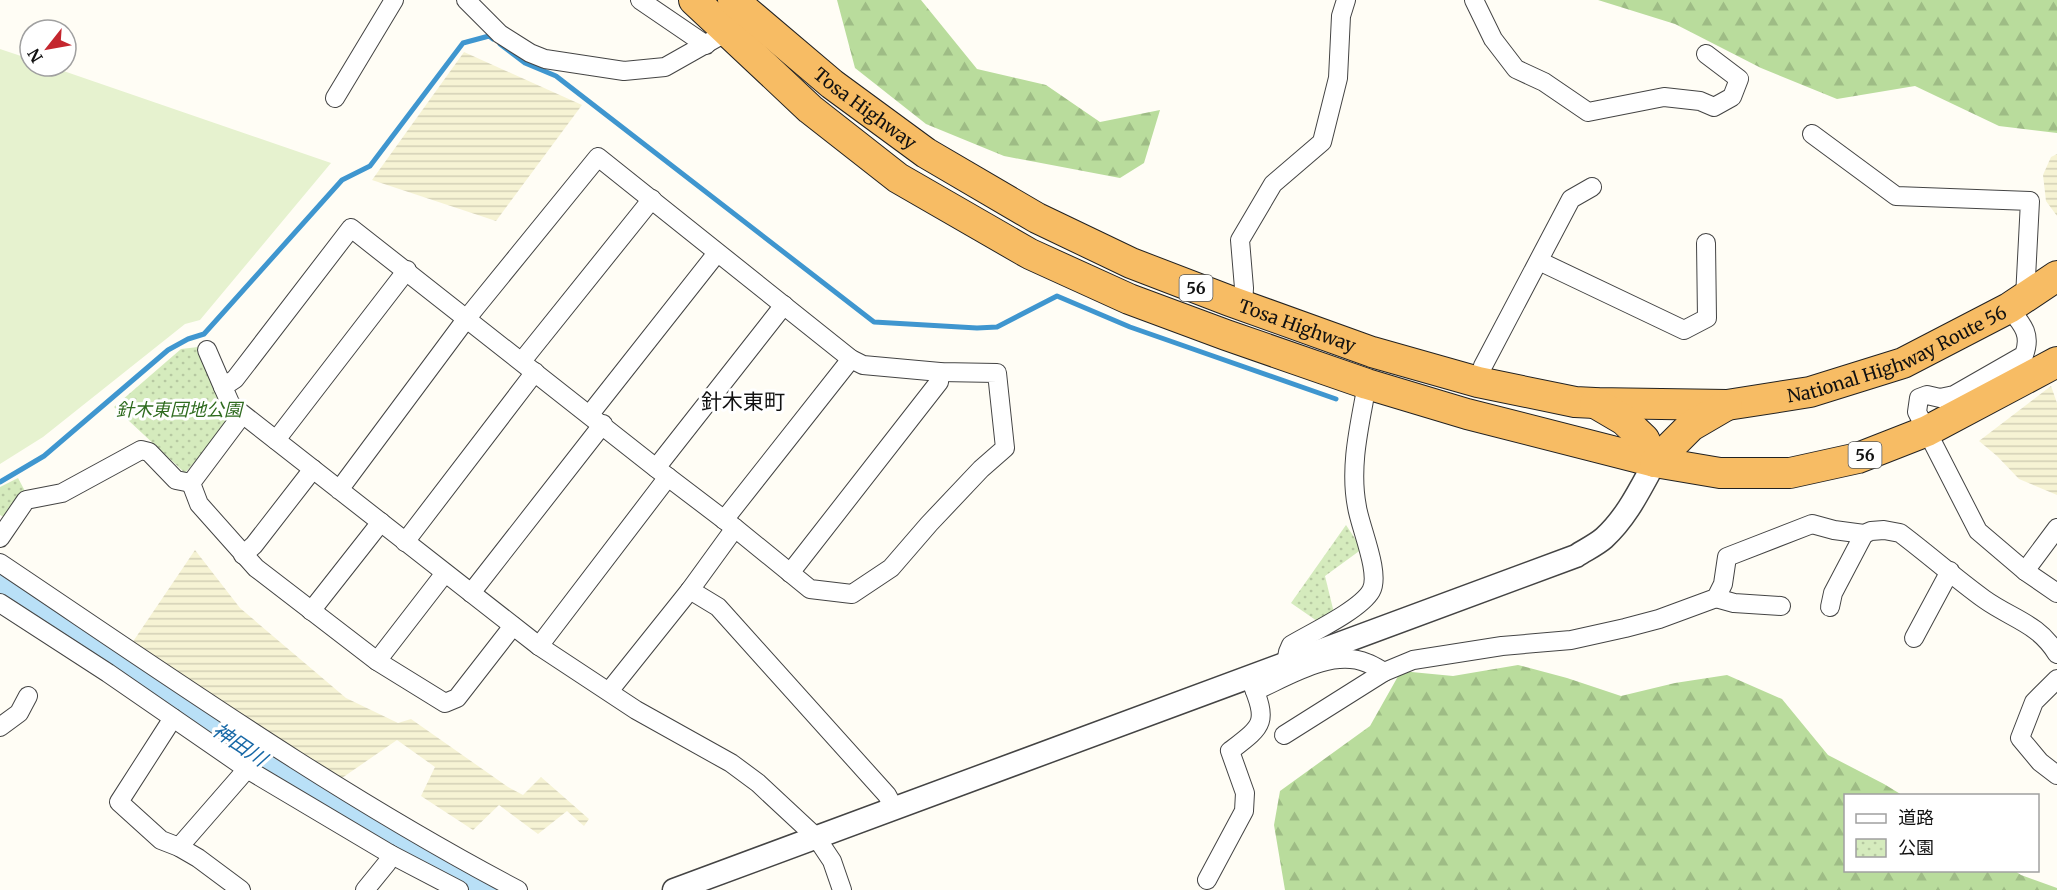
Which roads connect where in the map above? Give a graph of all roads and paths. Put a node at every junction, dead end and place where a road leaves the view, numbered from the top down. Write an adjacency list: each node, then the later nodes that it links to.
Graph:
1 (394, 0): 10 (street)
2 (466, 0): 8 (street)
3 (640, 0): 8 (street)
4 (694, 0): 8 (highway, Tosa Highway / 56)
5 (733, 0): 21 (highway, Tosa Highway / 56)
6 (1346, 0): 21 (street)
7 (1474, 0): 9 (street)
8 (717, 39): 29 (highway, Tosa Highway / 56)
9 (1706, 54)
10 (335, 98)
11 (1812, 134): 19 (street)
12 (1592, 187): 16 (street)
13 (652, 199): 15 (street); 22 (street); 26 (street)
14 (1706, 243): 16 (street)
15 (717, 253): 20 (street); 34 (street)
16 (1539, 261): 28 (street)
17 (407, 270): 22 (street); 30 (street); 36 (street)
18 (2057, 276): 19 (highway, National Highway Route 56 / 56)
19 (2017, 302): 32 (highway, National Highway Route 56 / 56); 35 (street)
20 (784, 305): 24 (street); 39 (street)
21 (1243, 306): 28 (highway, Tosa Highway / 56)
22 (467, 318): 26 (street); 41 (street)
23 (207, 350): 30 (street)
24 (851, 359): 27 (street); 43 (street)
25 (2057, 362): 35 (highway, 56)
26 (529, 366): 34 (street); 47 (street)
27 (940, 372): 53 (street); 53 (street)
28 (1478, 382): 31 (highway, Tosa Highway / 56)
29 (1367, 384): 37 (highway, Tosa Highway / 56); 67 (street)
30 (223, 387): 33 (street)
31 (1595, 403): 32 (highway, Tosa Highway / 56); 37 (highway)
32 (1726, 405): 37 (highway)
33 (242, 415): 36 (street); 40 (street)
34 (596, 419): 39 (street); 55 (street)
35 (1927, 431): 37 (highway, 56); 51 (street)
36 (276, 440): 38 (street)
37 (1655, 462): 67 (street)
38 (313, 469): 41 (street); 48 (street)
39 (662, 472): 43 (street); 64 (street)
40 (191, 483): 46 (street); 48 (street)
41 (339, 490): 42 (street)
42 (381, 522): 47 (street); 61 (street)
43 (730, 524): 53 (street); 54 (street)
44 (2057, 529): 51 (street)
45 (1864, 534): 50 (street); 57 (street); 60 (street)
46 (0, 538)
47 (405, 542): 52 (street)
48 (243, 555): 61 (street)
49 (0, 563): 86 (street)
50 (1950, 571): 63 (street); 65 (street)
51 (2025, 571): 56 (street)
52 (445, 573): 55 (street); 66 (street)
53 (790, 573)
54 (690, 590): 71 (street); 78 (street)
55 (471, 593): 62 (street)
56 (2057, 593)
57 (1716, 598): 59 (street); 68 (street)
58 (0, 603): 73 (street)
59 (1780, 606)
60 (1830, 607)
61 (311, 611): 66 (street)
62 (513, 626): 64 (street); 66 (street)
63 (1914, 638)
64 (539, 646): 71 (street)
65 (2057, 654)
66 (377, 661)
67 (1286, 663): 70 (street)
68 (1384, 672): 70 (street); 75 (street)
69 (2057, 680): 77 (street)
70 (1252, 684): 78 (street); 82 (street)
71 (610, 692): 79 (street)
72 (28, 696): 74 (street)
73 (173, 718): 76 (street); 80 (street)
74 (0, 727)
75 (1284, 735)
76 (247, 769): 80 (street); 81 (street)
77 (2057, 775)
78 (894, 808): 79 (street)
79 (816, 837): 87 (street); 88 (street)
80 (178, 847): 83 (street)
81 (390, 854): 84 (street); 85 (street)
82 (1207, 880)
83 (241, 890)
84 (364, 890)
85 (459, 890)
86 (518, 890)
87 (674, 890)
88 (842, 890)

